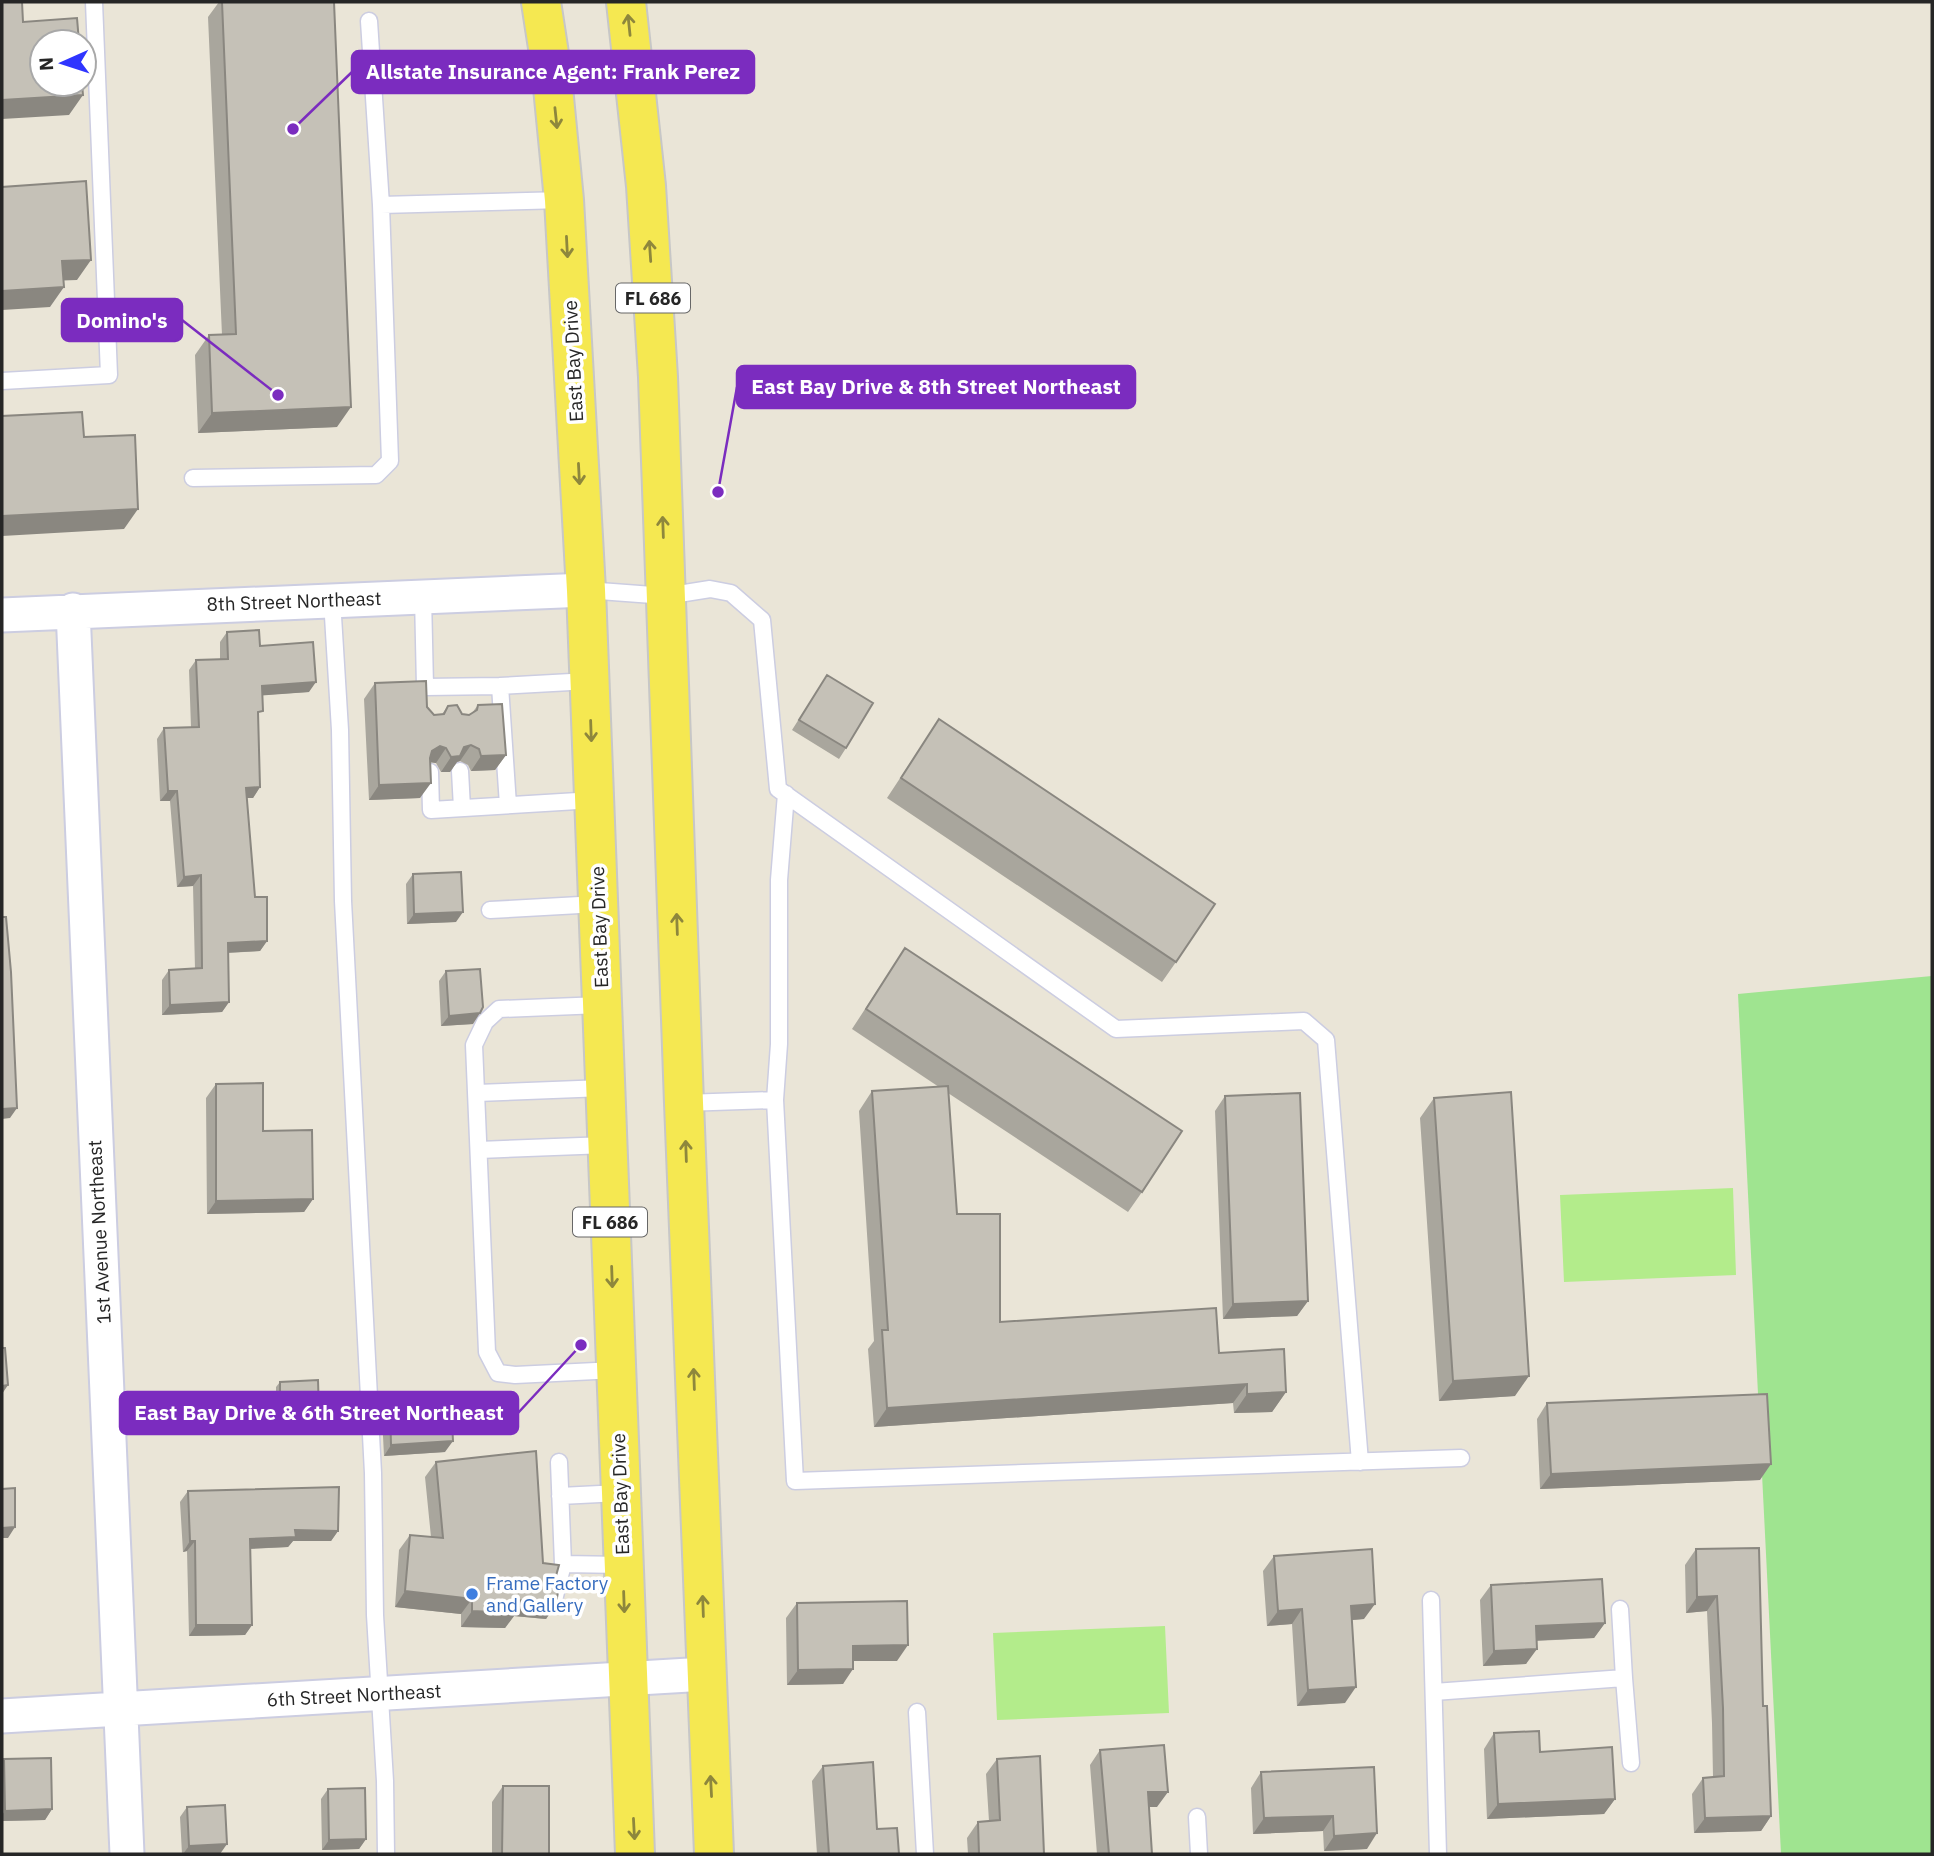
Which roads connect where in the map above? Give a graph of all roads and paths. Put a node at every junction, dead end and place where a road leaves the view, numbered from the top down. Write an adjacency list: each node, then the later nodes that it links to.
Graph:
1 (94, 2): 7 (lane)
2 (541, 2): 5 (main road, East Bay Drive / FL 686, one-way to 5)
3 (626, 2): 11 (main road, FL 686, one-way to 3)
4 (369, 21): 6 (lane)
5 (564, 201): 6 (lane); 9 (main road, East Bay Drive / FL 686, one-way to 9)
6 (381, 205): 8 (lane)
7 (2, 381)
8 (192, 478)
9 (586, 590): 10 (street, 8th Street Northeast); 11 (lane); 15 (main road, East Bay Drive / FL 686)
10 (423, 596): 12 (street, 8th Street Northeast); 16 (lane)
11 (666, 596): 19 (lane); 29 (main road, FL 686, one-way to 11)
12 (332, 600): 13 (street, 8th Street Northeast); 47 (lane)
13 (73, 610): 14 (street, 8th Street Northeast); 48 (street, 1st Avenue Northeast)
14 (2, 615)
15 (589, 681): 16 (lane); 20 (main road, East Bay Drive / FL 686, one-way to 20)
16 (500, 686): 21 (lane)
17 (460, 771): 22 (lane)
18 (430, 772): 22 (lane)
19 (786, 794): 28 (lane); 35 (lane)
20 (594, 800): 21 (lane); 23 (main road, East Bay Drive / FL 686)
21 (508, 805): 22 (lane)
22 (462, 808)
23 (598, 905): 24 (lane); 25 (main road, East Bay Drive / FL 686)
24 (490, 910)
25 (601, 1005): 26 (main road, East Bay Drive / FL 686); 27 (lane)
26 (604, 1088): 27 (lane); 30 (main road, East Bay Drive / FL 686)
27 (477, 1093): 31 (lane)
28 (775, 1100): 29 (lane); 35 (lane)
29 (684, 1103): 43 (main road, FL 686, one-way to 29)
30 (607, 1145): 31 (lane); 32 (main road, East Bay Drive / FL 686, one-way to 32)
31 (479, 1150): 32 (lane)
32 (616, 1370): 36 (main road, East Bay Drive / FL 686)
33 (1461, 1458): 35 (lane)
34 (559, 1462): 37 (lane)
35 (1360, 1462)
36 (621, 1493): 37 (lane); 39 (main road, East Bay Drive / FL 686)
37 (560, 1496): 38 (lane)
38 (562, 1564): 39 (lane); 40 (lane)
39 (623, 1565): 45 (main road, East Bay Drive / FL 686, one-way to 45)
40 (554, 1600)
41 (1431, 1600): 46 (lane)
42 (1620, 1609): 44 (lane)
43 (706, 1674): 45 (street, 6th Street Northeast); 56 (main road, FL 686, one-way to 43)
44 (1624, 1678): 46 (lane); 51 (lane)
45 (627, 1679): 47 (street, 6th Street Northeast); 55 (main road, East Bay Drive / FL 686, one-way to 55)
46 (1434, 1692): 59 (lane)
47 (380, 1693): 48 (street, 6th Street Northeast); 54 (lane)
48 (121, 1708): 50 (street, 6th Street Northeast); 53 (street, 1st Avenue Northeast)
49 (917, 1712): 57 (lane)
50 (2, 1716)
51 (1631, 1762)
52 (1197, 1817): 58 (lane)
53 (127, 1854)
54 (386, 1854)
55 (635, 1854)
56 (714, 1854)
57 (925, 1854)
58 (1199, 1854)
59 (1438, 1854)

